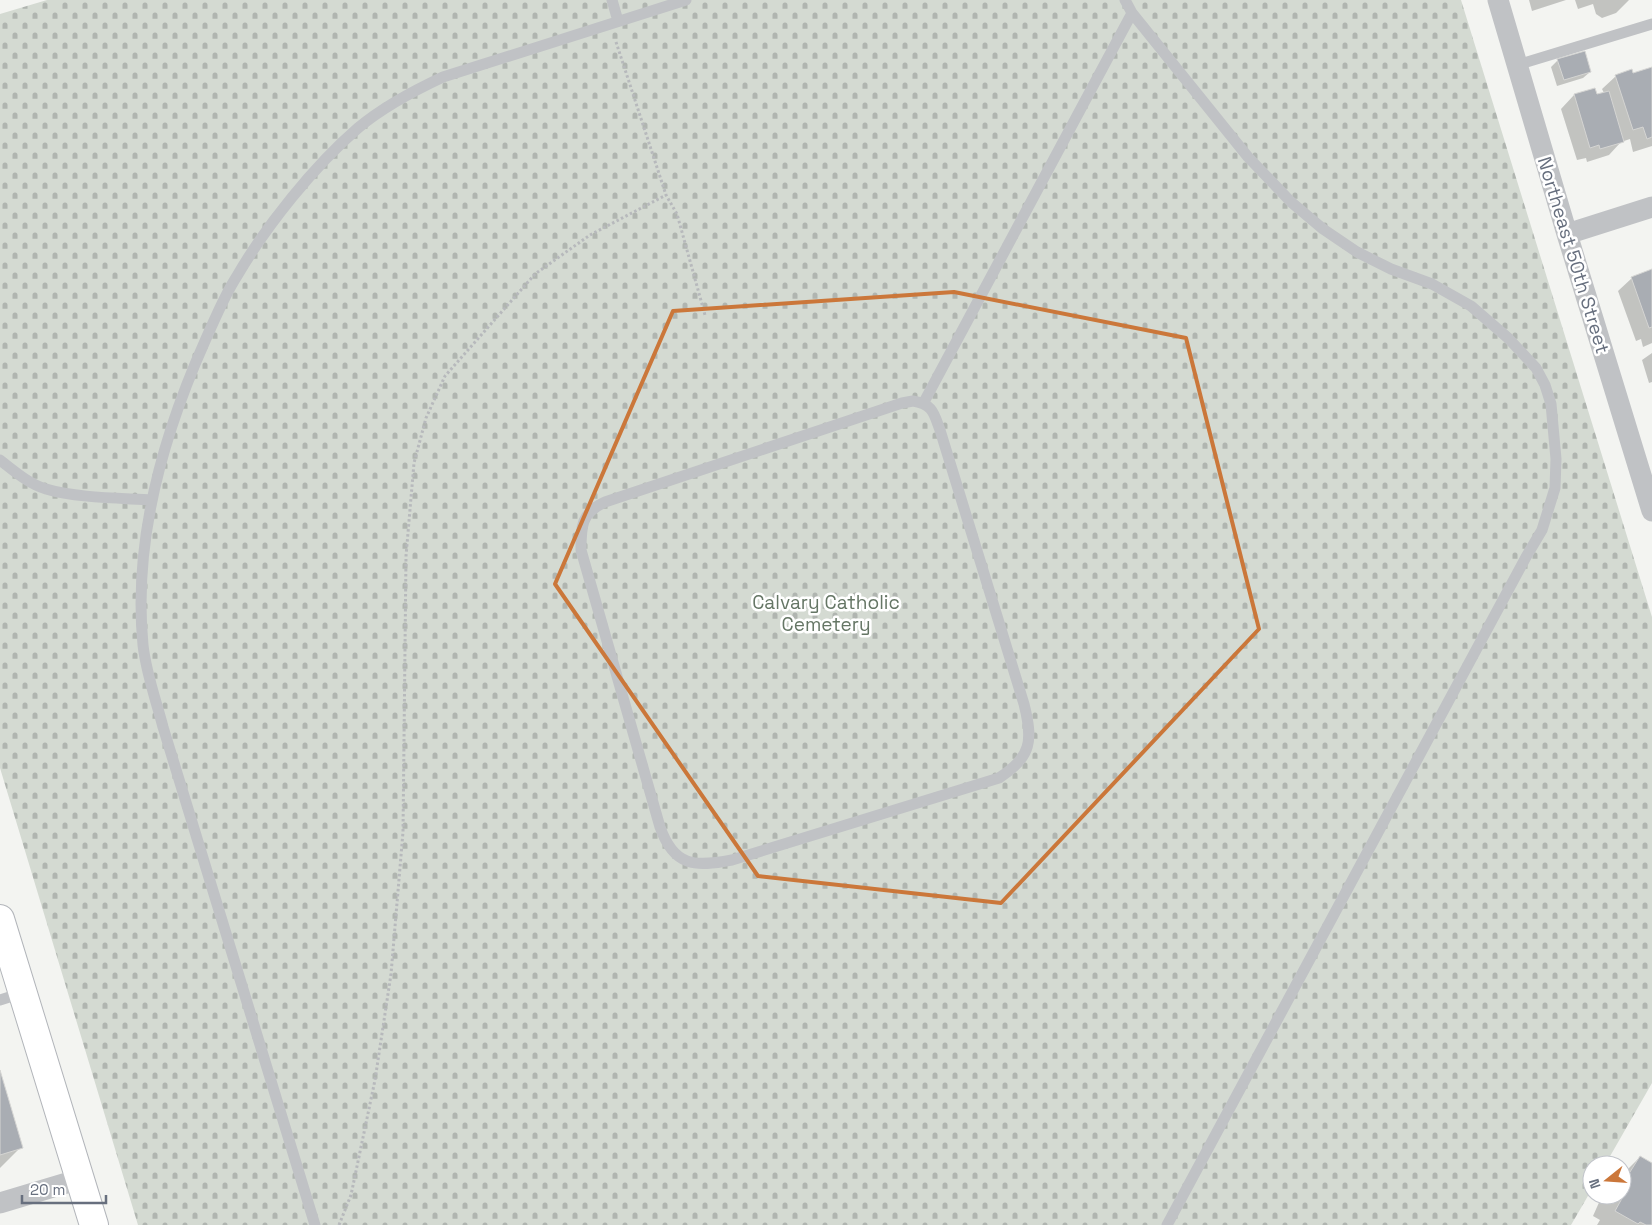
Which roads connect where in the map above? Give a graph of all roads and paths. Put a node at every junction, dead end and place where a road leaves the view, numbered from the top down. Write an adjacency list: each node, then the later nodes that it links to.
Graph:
1 (612, 0): 6 (lane)
2 (686, 0): 6 (lane)
3 (1124, 0): 5 (lane)
4 (1498, 0): 8 (street, Northeast 50th Street)
5 (1132, 13): 13 (lane); 24 (lane)
6 (614, 22): 9 (path); 15 (lane)
7 (1652, 24): 8 (lane)
8 (1517, 65): 11 (street, Northeast 50th Street)
9 (666, 195): 12 (path); 23 (path)
10 (1652, 208): 11 (street)
11 (1567, 234): 16 (street, Northeast 50th Street)
12 (705, 314)
13 (924, 402): 13 (lane)
14 (0, 460): 15 (lane)
15 (152, 500): 22 (lane)
16 (1652, 510)
17 (0, 919): 18 (main road)
18 (11, 997): 19 (main road)
19 (80, 1179): 20 (street); 21 (main road)
20 (0, 1203)
21 (94, 1225)
22 (315, 1225)
23 (339, 1225)
24 (1167, 1225)

